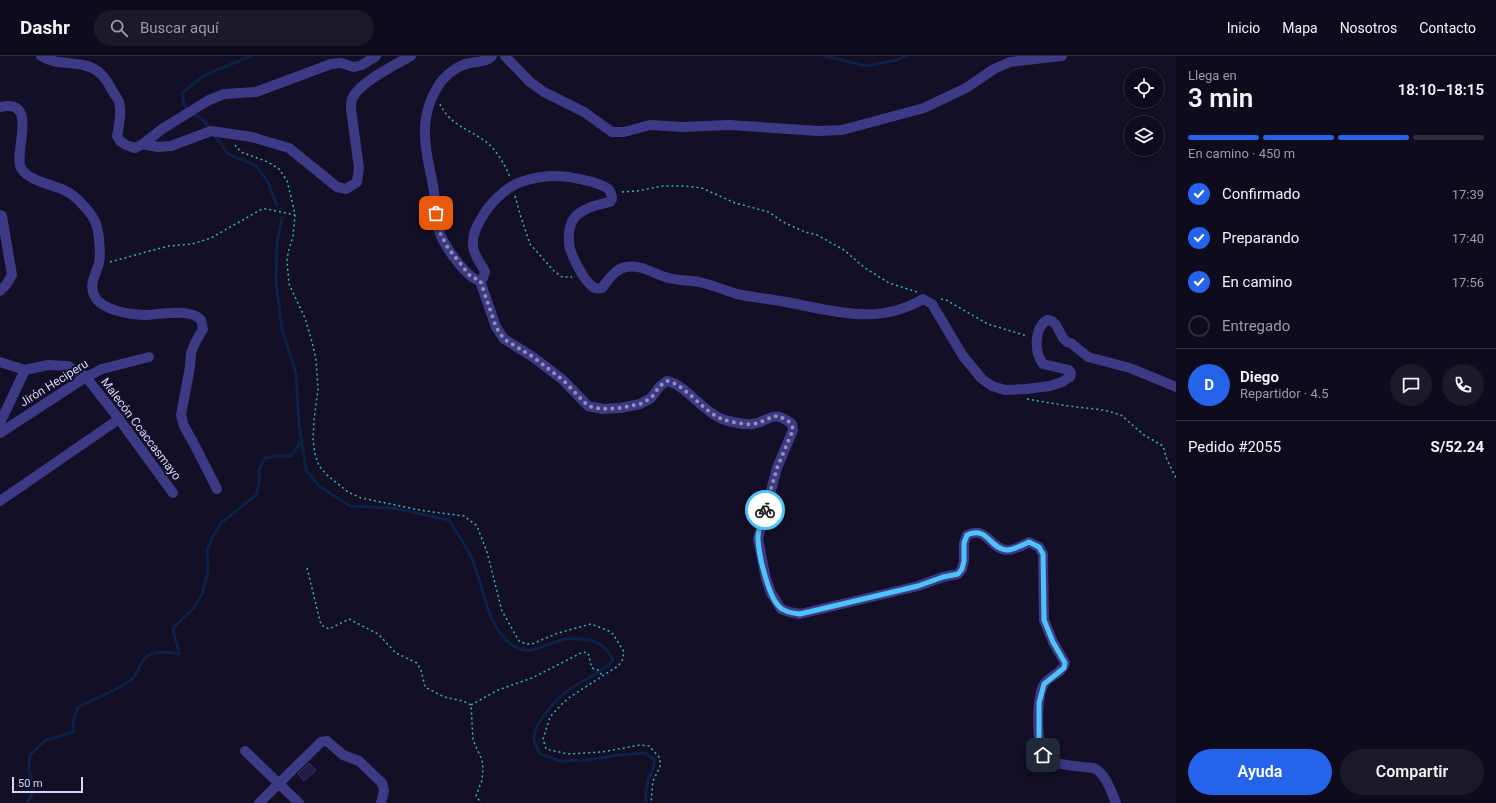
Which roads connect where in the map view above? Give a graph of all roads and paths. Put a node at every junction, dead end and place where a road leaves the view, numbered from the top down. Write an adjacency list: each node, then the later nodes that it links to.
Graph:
1 (41, 56): 9 (street)
2 (376, 56): 9 (street)
3 (410, 56): 8 (street)
4 (492, 56): 14 (street)
5 (505, 56): 6 (street)
6 (1062, 56)
7 (0, 108): 13 (street)
8 (226, 132): 9 (street); 12 (path)
9 (143, 144)
10 (612, 193): 14 (street); 16 (path); 18 (street)
11 (0, 215): 15 (street)
12 (295, 215): 13 (path); 33 (path)
13 (100, 262): 29 (street)
14 (480, 280): 42 (street)
15 (0, 291)
16 (917, 292)
17 (939, 298): 18 (path)
18 (1036, 340): 23 (street)
19 (149, 357): 22 (street, Jirón Heciperu)
20 (0, 362): 21 (street)
21 (25, 370): 22 (street, Malecón Ccaccasmayo); 26 (street)
22 (86, 377): 25 (street, Malecón Ccaccasmayo); 27 (street, Jirón Heciperu)
23 (1176, 387)
24 (1028, 400): 28 (path)
25 (120, 419): 30 (street, Malecón Ccaccasmayo); 31 (street)
26 (0, 423)
27 (0, 433)
28 (1176, 478)
29 (217, 489)
30 (173, 493)
31 (0, 501)
32 (307, 568): 34 (path)
33 (602, 675): 34 (path); 41 (path)
34 (471, 705): 40 (path)
35 (245, 751): 36 (street)
36 (279, 783): 37 (street); 38 (street); 39 (street)
37 (259, 803)
38 (299, 803)
39 (381, 803)
40 (481, 803)
41 (651, 803)
42 (1116, 803)

